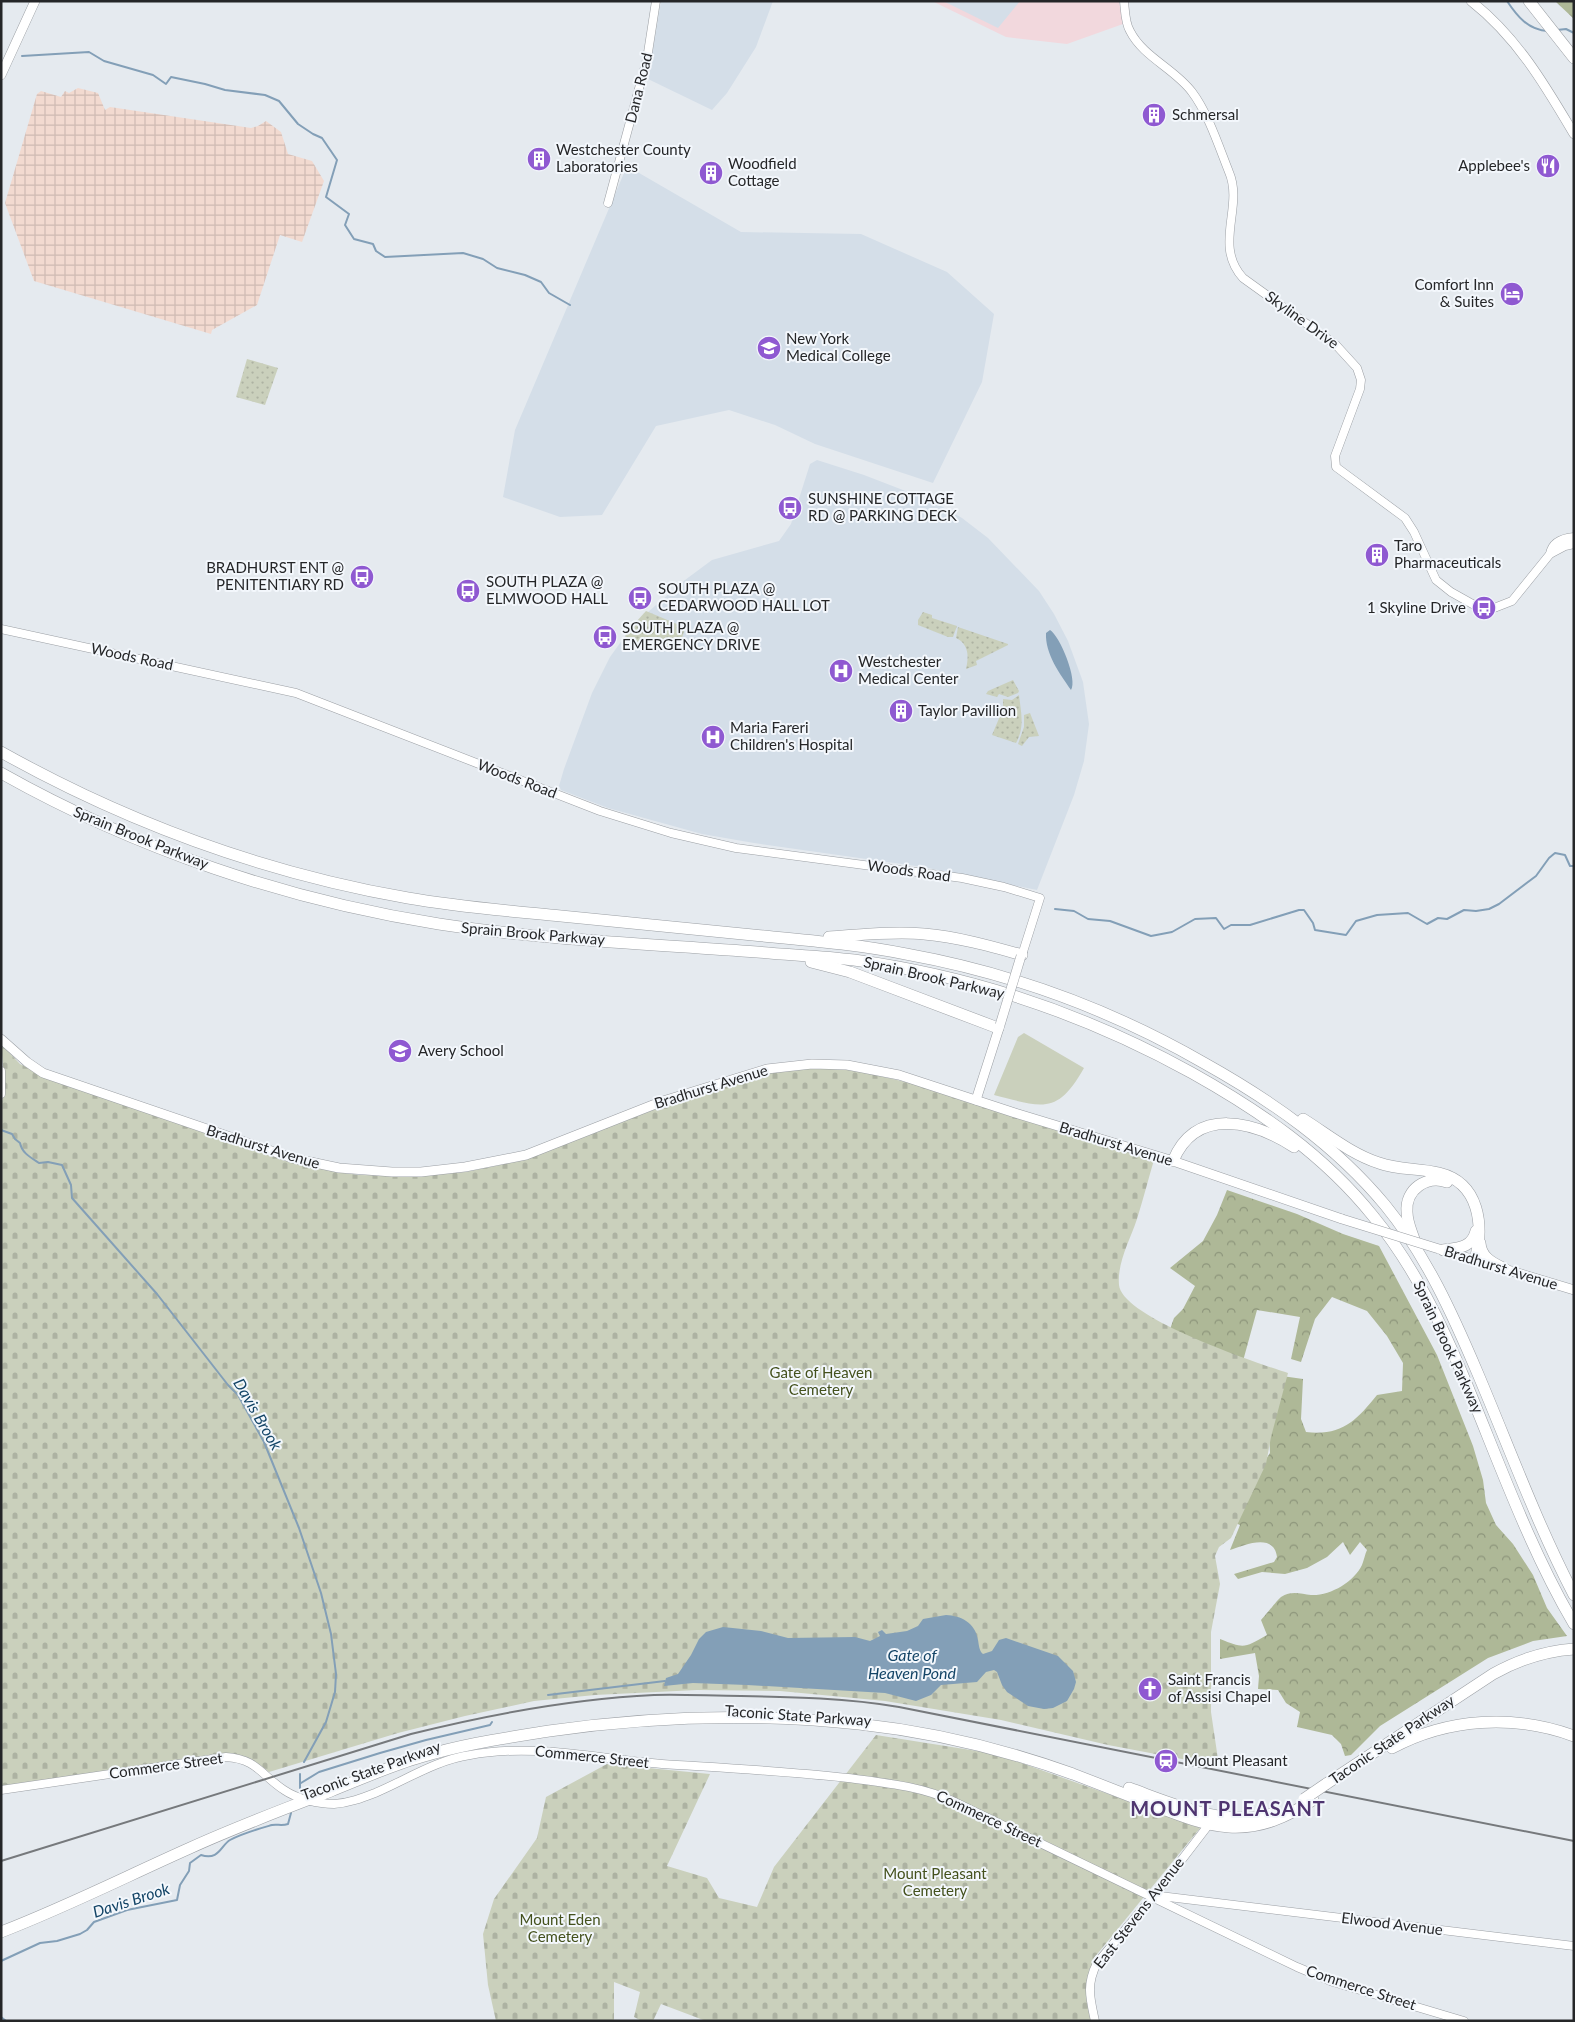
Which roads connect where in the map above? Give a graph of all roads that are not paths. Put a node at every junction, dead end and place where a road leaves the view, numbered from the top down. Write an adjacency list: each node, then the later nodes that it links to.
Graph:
1 (35, 1): 10 (main road)
2 (655, 1): 12 (street, Dana Road)
3 (1124, 1): 15 (street, Skyline Drive)
4 (1471, 1): 11 (main road)
5 (1529, 1): 7 (highway)
6 (1538, 1): 7 (highway)
7 (1556, 29): 8 (highway); 9 (highway)
8 (1574, 47)
9 (1574, 58)
10 (1, 75)
11 (1574, 134)
12 (608, 203)
13 (1574, 536): 15 (street, Skyline Drive)
14 (1574, 544): 15 (street, Skyline Drive)
15 (1550, 554)
16 (1, 629): 21 (street, Woods Road)
17 (1, 752): 19 (highway, Sprain Brook Parkway)
18 (1, 773): 20 (highway, Sprain Brook Parkway)
19 (791, 938): 21 (highway); 26 (highway, Sprain Brook Parkway)
20 (771, 953): 22 (highway); 29 (highway, Sprain Brook Parkway)
21 (1022, 956): 22 (main road, bridge)
22 (999, 1027): 27 (main road)
23 (1, 1039): 27 (main road, Bradhurst Avenue)
24 (1, 1071): 25 (street)
25 (1, 1094)
26 (1264, 1098): 30 (highway); 32 (highway, Sprain Brook Parkway)
27 (976, 1100): 28 (main road, Bradhurst Avenue)
28 (1173, 1161): 29 (highway); 31 (main road, Bradhurst Avenue, bridge)
29 (1338, 1177): 37 (highway, Sprain Brook Parkway)
30 (1478, 1234): 31 (highway); 32 (highway); 33 (highway); 34 (highway)
31 (1441, 1250): 33 (main road, Bradhurst Avenue)
32 (1421, 1257): 36 (highway, Sprain Brook Parkway)
33 (1473, 1259): 34 (main road, Bradhurst Avenue)
34 (1505, 1270): 35 (main road, Bradhurst Avenue)
35 (1574, 1290)
36 (1574, 1595)
37 (1574, 1624)
38 (1574, 1649): 40 (highway, Taconic State Parkway)
39 (1574, 1736): 40 (highway, Taconic State Parkway)
40 (1330, 1785): 43 (highway, Taconic State Parkway, bridge)
41 (1, 1790): 42 (street, Commerce Street)
42 (304, 1798): 43 (highway, Taconic State Parkway); 44 (street, Commerce Street); 46 (highway, Taconic State Parkway); 47 (highway, Taconic State Parkway)
43 (1213, 1820): 44 (street, East Stevens Avenue)
44 (1152, 1898): 45 (street, Commerce Street); 49 (street, East Stevens Avenue); 50 (street, Commerce Street)
45 (1210, 1903): 48 (street, Elwood Avenue)
46 (1, 1926)
47 (1, 1932)
48 (1574, 1946)
49 (1095, 2021)
50 (1464, 2021)

